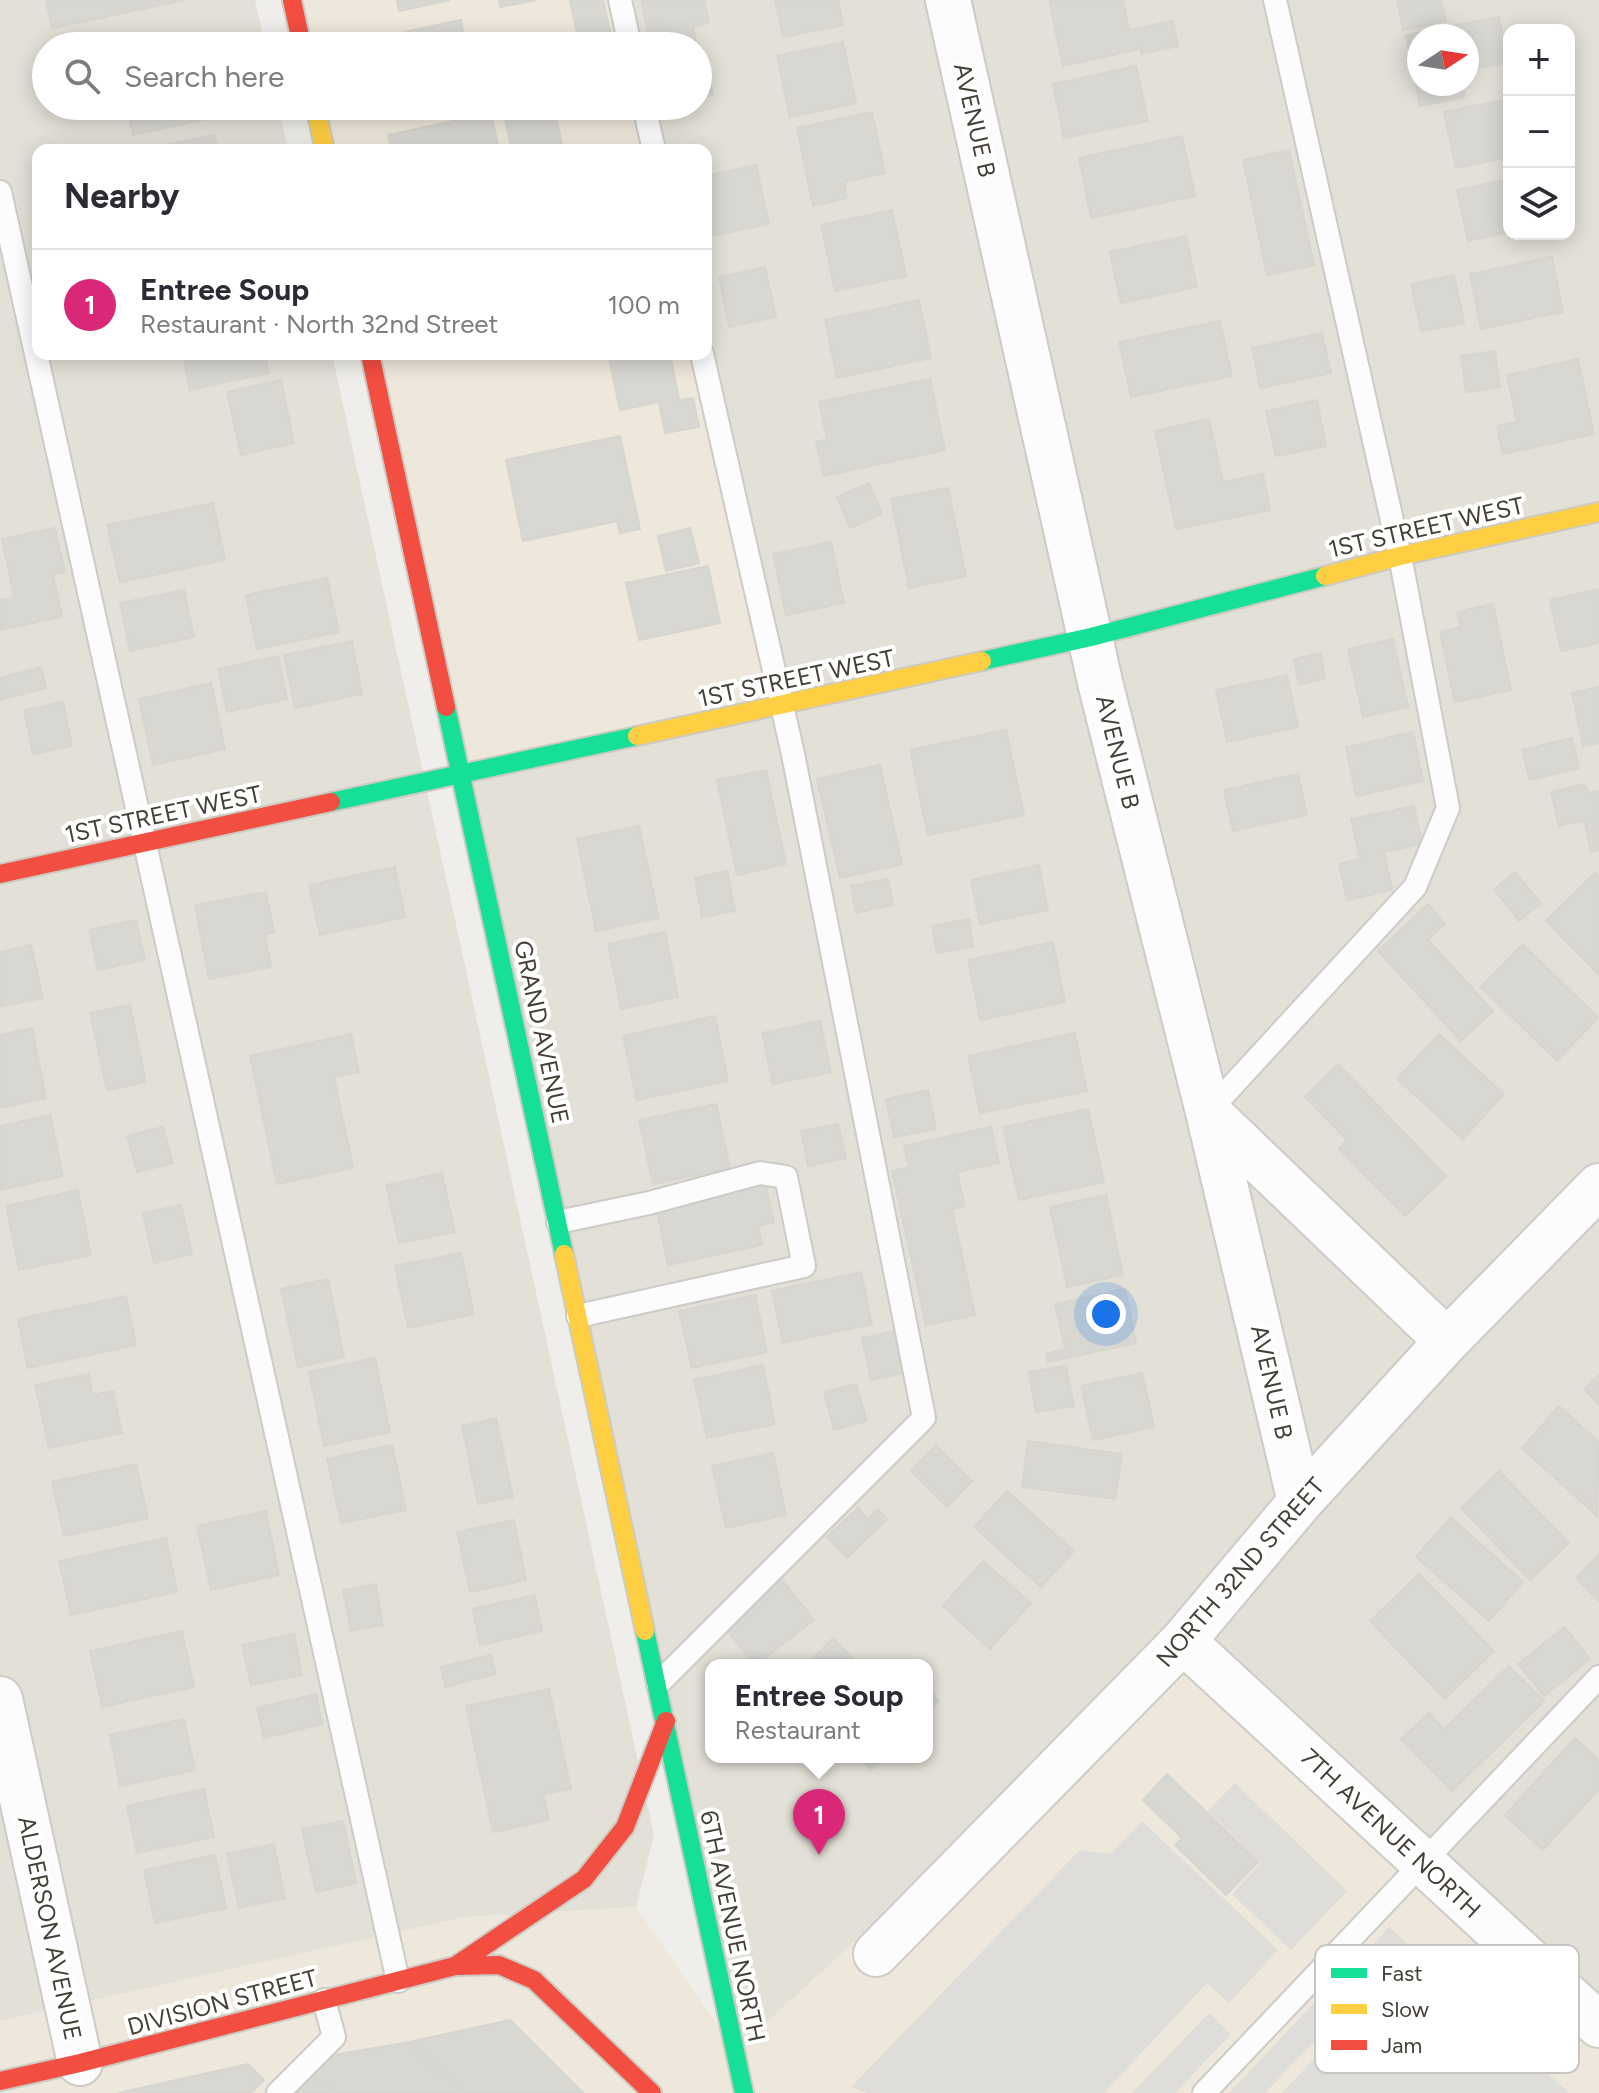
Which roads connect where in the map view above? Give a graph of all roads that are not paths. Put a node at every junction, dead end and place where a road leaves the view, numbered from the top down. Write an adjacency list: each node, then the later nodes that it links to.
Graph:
1 (292, 0): 5 (main road)
2 (620, 0): 6 (lane)
3 (948, 0): 18 (street, AVENUE B)
4 (1275, 0): 17 (lane)
5 (299, 32)
6 (627, 32)
7 (318, 120): 9 (main road)
8 (647, 120): 10 (lane)
9 (324, 144)
10 (653, 144)
11 (0, 192): 12 (lane)
12 (32, 335)
13 (38, 360): 21 (lane)
14 (371, 360): 20 (main road, GRAND AVENUE)
15 (703, 360): 19 (lane)
16 (1599, 512): 17 (main road, 1ST STREET WEST)
17 (1400, 556): 18 (main road, 1ST STREET WEST); 23 (lane)
18 (1091, 637): 19 (main road, 1ST STREET WEST); 23 (street, AVENUE B)
19 (783, 706): 20 (main road, 1ST STREET WEST); 31 (lane)
20 (462, 775): 21 (main road, 1ST STREET WEST); 25 (main road, GRAND AVENUE)
21 (145, 841): 22 (main road, 1ST STREET WEST); 40 (lane)
22 (0, 874)
23 (1208, 1112): 27 (street); 28 (street, AVENUE B)
24 (1599, 1186): 27 (street, NORTH 32ND STREET)
25 (558, 1222): 26 (main road, GRAND AVENUE); 26 (lane)
26 (578, 1316): 31 (main road, GRAND AVENUE)
27 (1447, 1341): 28 (street, NORTH 32ND STREET)
28 (1300, 1502): 29 (street, NORTH 32ND STREET)
29 (1183, 1641): 34 (street, 7TH AVENUE NORTH); 37 (street, NORTH 32ND STREET)
30 (1599, 1677): 34 (lane)
31 (658, 1684): 33 (main road, GRAND AVENUE)
32 (0, 1699): 45 (street, ALDERSON AVENUE)
33 (666, 1721): 38 (main road); 44 (main road, 6TH AVENUE NORTH)
34 (1423, 1863): 35 (lane); 36 (street, 7TH AVENUE NORTH)
35 (1345, 1945)
36 (1512, 1945)
37 (876, 1954)
38 (455, 1966): 40 (main road, DIVISION STREET); 49 (main road)
39 (1315, 1976): 51 (lane)
40 (398, 1981): 41 (main road, DIVISION STREET)
41 (324, 2000): 45 (main road, DIVISION STREET); 48 (lane)
42 (1579, 2007): 43 (street, 7TH AVENUE NORTH)
43 (1599, 2025)
44 (734, 2052): 46 (main road); 50 (main road, 6TH AVENUE NORTH)
45 (80, 2063): 47 (main road, DIVISION STREET)
46 (721, 2079)
47 (0, 2081)
48 (278, 2093)
49 (652, 2093)
50 (744, 2093)
51 (1204, 2093)

